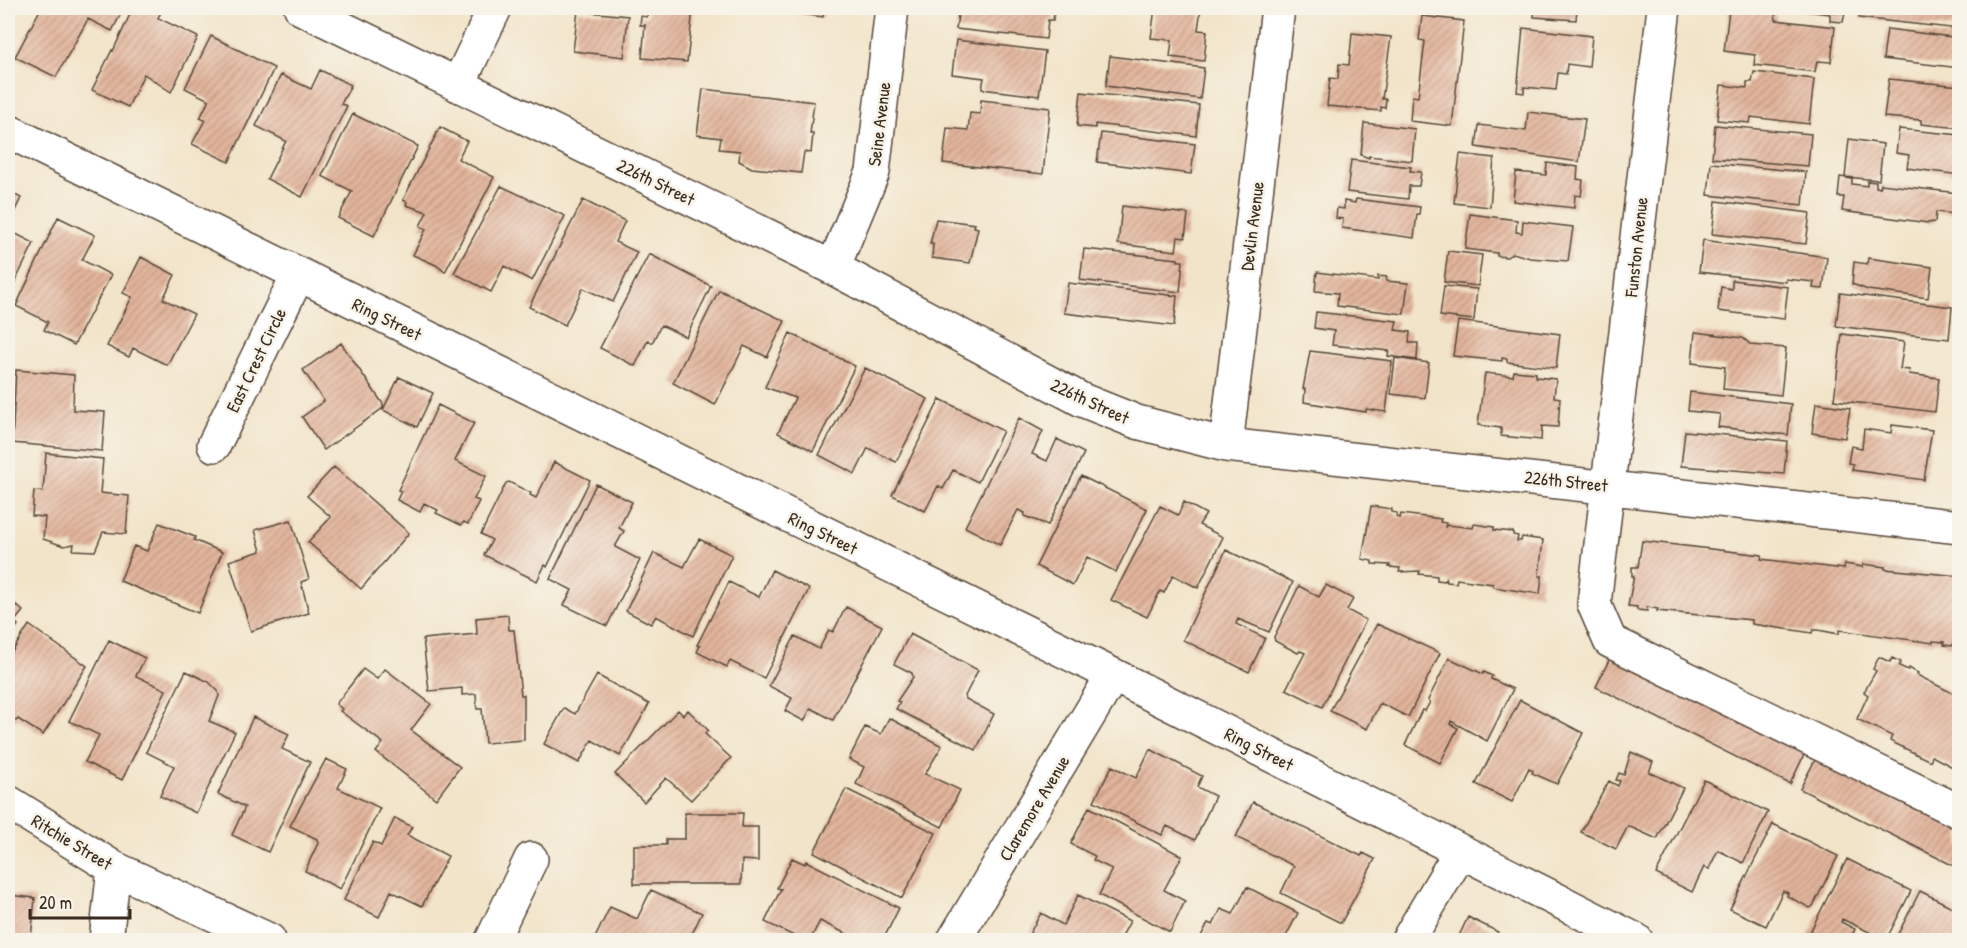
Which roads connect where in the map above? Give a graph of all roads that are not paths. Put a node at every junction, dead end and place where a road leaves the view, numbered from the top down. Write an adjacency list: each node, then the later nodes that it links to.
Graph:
1 (301, 8): 6 (street, 226th Street)
2 (495, 8): 6 (street)
3 (892, 8): 8 (street, Seine Avenue)
4 (1278, 8): 11 (street, Devlin Avenue)
5 (1664, 8): 12 (street, Funston Avenue)
6 (458, 85): 8 (street, 226th Street)
7 (8, 132): 9 (street, Ring Street)
8 (832, 268): 11 (street, 226th Street)
9 (298, 275): 10 (street, East Crest Circle); 14 (street, Ring Street)
10 (214, 445)
11 (1226, 445): 12 (street, 226th Street)
12 (1609, 486): 13 (street, 226th Street); 16 (street, Funston Avenue)
13 (1959, 527)
14 (1113, 675): 17 (street, Ring Street); 23 (street, Claremore Avenue)
15 (8, 802): 19 (street, Ritchie Street)
16 (1959, 812)
17 (1461, 852): 24 (street); 25 (street, Ring Street)
18 (531, 859): 22 (street)
19 (114, 868): 20 (street); 21 (street, Ritchie Street)
20 (106, 940)
21 (269, 940)
22 (492, 940)
23 (954, 940)
24 (1408, 940)
25 (1636, 940)

